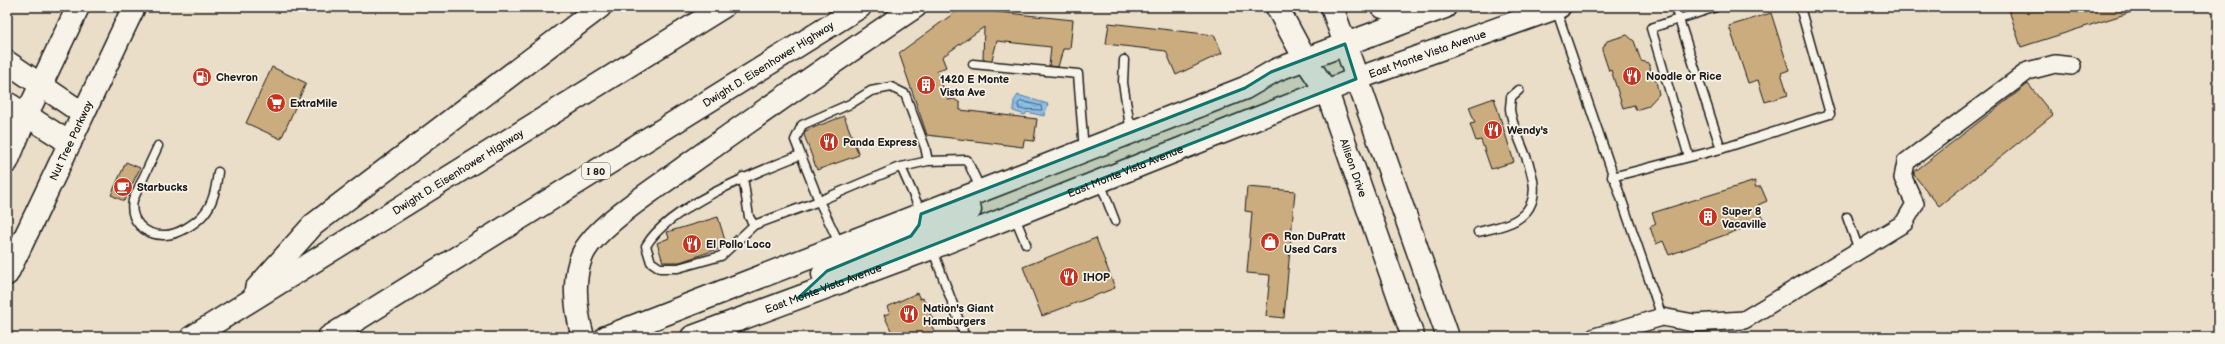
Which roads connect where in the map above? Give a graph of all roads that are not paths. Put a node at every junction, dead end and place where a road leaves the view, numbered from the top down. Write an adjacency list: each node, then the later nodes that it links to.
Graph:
1 (78, 7): 23 (main road)
2 (134, 7): 27 (main road, Nut Tree Parkway)
3 (600, 7): 58 (main road)
4 (724, 7): 58 (main road, Dwight D. Eisenhower Highway)
5 (860, 7): 60 (main road, Dwight D. Eisenhower Highway / I 80)
6 (915, 7): 62 (main road)
7 (1277, 7): 17 (main road, Allison Drive)
8 (1332, 7): 16 (main road)
9 (1383, 7): 13 (main road)
10 (1675, 7): 15 (lane)
11 (1716, 7): 15 (lane)
12 (1800, 7): 32 (lane)
13 (1442, 8): 16 (main road)
14 (1558, 8): 22 (main road, East Monte Vista Avenue); 42 (lane)
15 (1679, 19): 32 (lane); 35 (lane)
16 (1345, 44): 17 (main road); 22 (main road)
17 (1305, 59): 25 (main road, Allison Drive); 29 (main road)
18 (1124, 60): 29 (lane)
19 (7, 62): 23 (main road)
20 (973, 64): 33 (lane)
21 (2072, 66): 55 (street)
22 (1356, 79): 25 (main road, East Monte Vista Avenue); 67 (main road)
23 (41, 85): 27 (main road); 28 (main road)
24 (1519, 90): 51 (lane)
25 (1327, 92): 43 (main road, East Monte Vista Avenue); 66 (main road, Allison Drive)
26 (7, 103): 28 (main road)
27 (82, 113): 30 (main road, Nut Tree Parkway)
28 (26, 116): 30 (main road); 37 (main road)
29 (1131, 133): 33 (main road)
30 (70, 143): 56 (main road, Nut Tree Parkway)
31 (158, 146): 39 (lane)
32 (1721, 149): 35 (lane)
33 (1084, 151): 40 (main road)
34 (800, 155): 36 (lane); 41 (lane); 45 (lane)
35 (1689, 157): 42 (lane)
36 (928, 161): 38 (lane); 44 (lane)
37 (7, 162)
38 (901, 167): 45 (lane); 46 (lane)
39 (218, 172)
40 (1028, 172): 44 (main road); 54 (main road)
41 (743, 177): 50 (lane); 50 (lane)
42 (1612, 177): 59 (lane)
43 (1100, 181): 47 (main road, East Monte Vista Avenue); 49 (lane)
44 (981, 190): 46 (main road)
45 (819, 201): 50 (lane); 53 (lane)
46 (921, 214): 53 (main road); 57 (main road)
47 (1014, 215): 52 (lane); 54 (main road, East Monte Vista Avenue)
48 (1846, 217): 55 (lane)
49 (1115, 221)
50 (754, 225)
51 (1478, 232)
52 (1026, 244)
53 (840, 246): 63 (main road)
54 (932, 248): 57 (main road, East Monte Vista Avenue); 65 (lane)
55 (1860, 250): 59 (street)
56 (7, 274)
57 (798, 298): 64 (main road, East Monte Vista Avenue)
58 (239, 308): 61 (main road, Dwight D. Eisenhower Highway)
59 (1662, 317): 68 (street)
60 (331, 336)
61 (192, 337)
62 (583, 337)
63 (606, 337)
64 (692, 337)
65 (965, 337)
66 (1413, 337)
67 (1448, 337)
68 (1595, 337)

